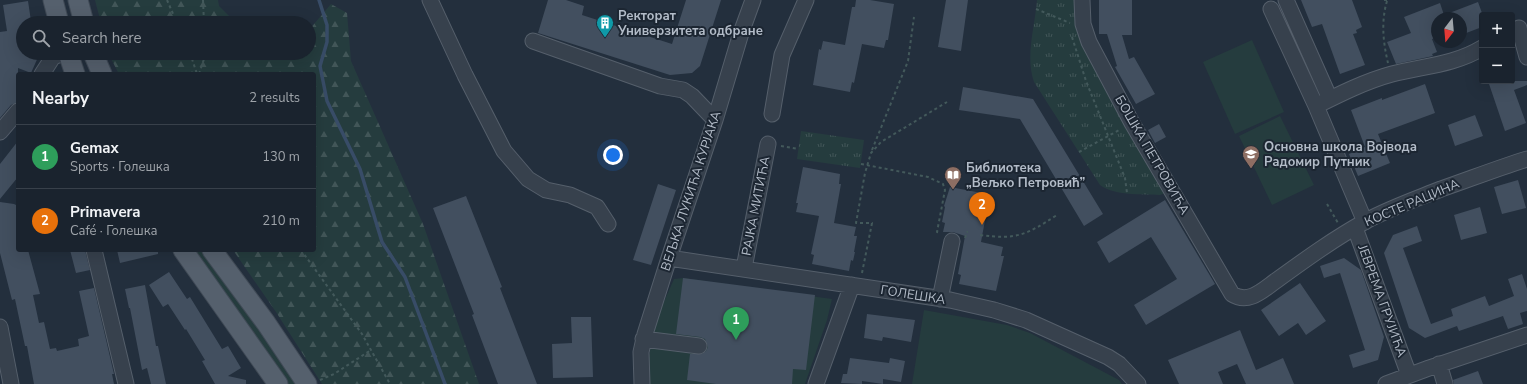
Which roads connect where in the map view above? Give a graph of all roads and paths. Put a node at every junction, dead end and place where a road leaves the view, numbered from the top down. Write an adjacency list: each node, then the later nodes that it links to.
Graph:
1 (53, 0): 13 (main road)
2 (78, 0): 14 (main road)
3 (167, 0): 15 (path)
4 (203, 0): 16 (path)
5 (430, 0): 55 (street)
6 (753, 0): 41 (street, ВЕЉКА ЛУКИЋА КУРЈАКА)
7 (806, 0): 40 (street)
8 (1082, 0): 19 (street, БОШКА ПЕТРОВИЋА)
9 (1286, 0): 36 (street)
10 (1387, 0): 30 (path)
11 (1036, 9): 18 (path)
12 (1273, 14): 38 (street, ЈЕВРЕМА ГРУЈИЋА)
13 (57, 16)
14 (82, 16)
15 (174, 16)
16 (204, 16)
17 (914, 17): 48 (path)
18 (1068, 23): 19 (path); 19 (path)
19 (1077, 26): 42 (street, БОШКА ПЕТРОВИЋА)
20 (1515, 30): 24 (street)
21 (1072, 35): 44 (path)
22 (533, 41): 41 (street)
23 (1479, 50): 36 (street)
24 (1527, 57)
25 (51, 60): 31 (street)
26 (70, 60): 32 (main road)
27 (96, 60): 33 (main road)
28 (193, 60): 34 (path)
29 (203, 60): 35 (path)
30 (1389, 68)
31 (43, 72)
32 (74, 72)
33 (101, 72)
34 (197, 72)
35 (199, 72)
36 (1328, 94): 38 (street)
37 (947, 102): 48 (path)
38 (1316, 106): 56 (street, ЈЕВРЕМА ГРУЈИЋА)
39 (16, 113): 43 (street)
40 (772, 114)
41 (715, 120): 64 (street, ВЕЉКА ЛУКИЋА КУРЈАКА)
42 (1132, 123): 44 (path); 67 (street, БОШКА ПЕТРОВИЋА)
43 (0, 132)
44 (1109, 136): 47 (path); 52 (path)
45 (768, 144): 46 (path); 65 (street, РАЈКА МИТИЋА)
46 (798, 149)
47 (1079, 152)
48 (871, 153): 51 (path)
49 (1527, 159): 56 (street, КОСТЕ РАЦИНА)
50 (861, 164): 51 (path)
51 (867, 165): 59 (path); 66 (path)
52 (1127, 193)
53 (1327, 204): 58 (path)
54 (1057, 215): 57 (path)
55 (608, 224)
56 (1360, 225): 58 (street, КОСТЕ РАЦИНА); 76 (street, ЈЕВРЕМА ГРУЈИЋА)
57 (980, 235)
58 (1342, 235): 67 (street, КОСТЕ РАЦИНА)
59 (948, 237): 68 (street)
60 (94, 252): 79 (street)
61 (185, 252): 80 (main road)
62 (213, 252): 77 (main road)
63 (302, 252): 74 (path)
64 (669, 258): 65 (street, ГОЛЕШКА); 71 (street, ВЕЉКА ЛУКИЋА КУРЈАКА)
65 (744, 268): 66 (street, ГОЛЕШКА)
66 (856, 285): 68 (street, ГОЛЕШКА); 83 (street)
67 (1244, 298)
68 (940, 299): 84 (street, ГОЛЕШКА)
69 (0, 327): 72 (street)
70 (1527, 335): 75 (street)
71 (643, 339): 73 (street); 82 (street, ВЕЉКА ЛУКИЋА КУРЈАКА)
72 (2, 344): 78 (street)
73 (699, 346)
74 (371, 350): 77 (path); 81 (path)
75 (1439, 364): 76 (street); 86 (street)
76 (1410, 375): 85 (street)
77 (311, 383)
78 (11, 384)
79 (126, 384)
80 (278, 384)
81 (390, 384)
82 (642, 384)
83 (816, 384)
84 (1138, 384)
85 (1386, 384)
86 (1445, 384)

